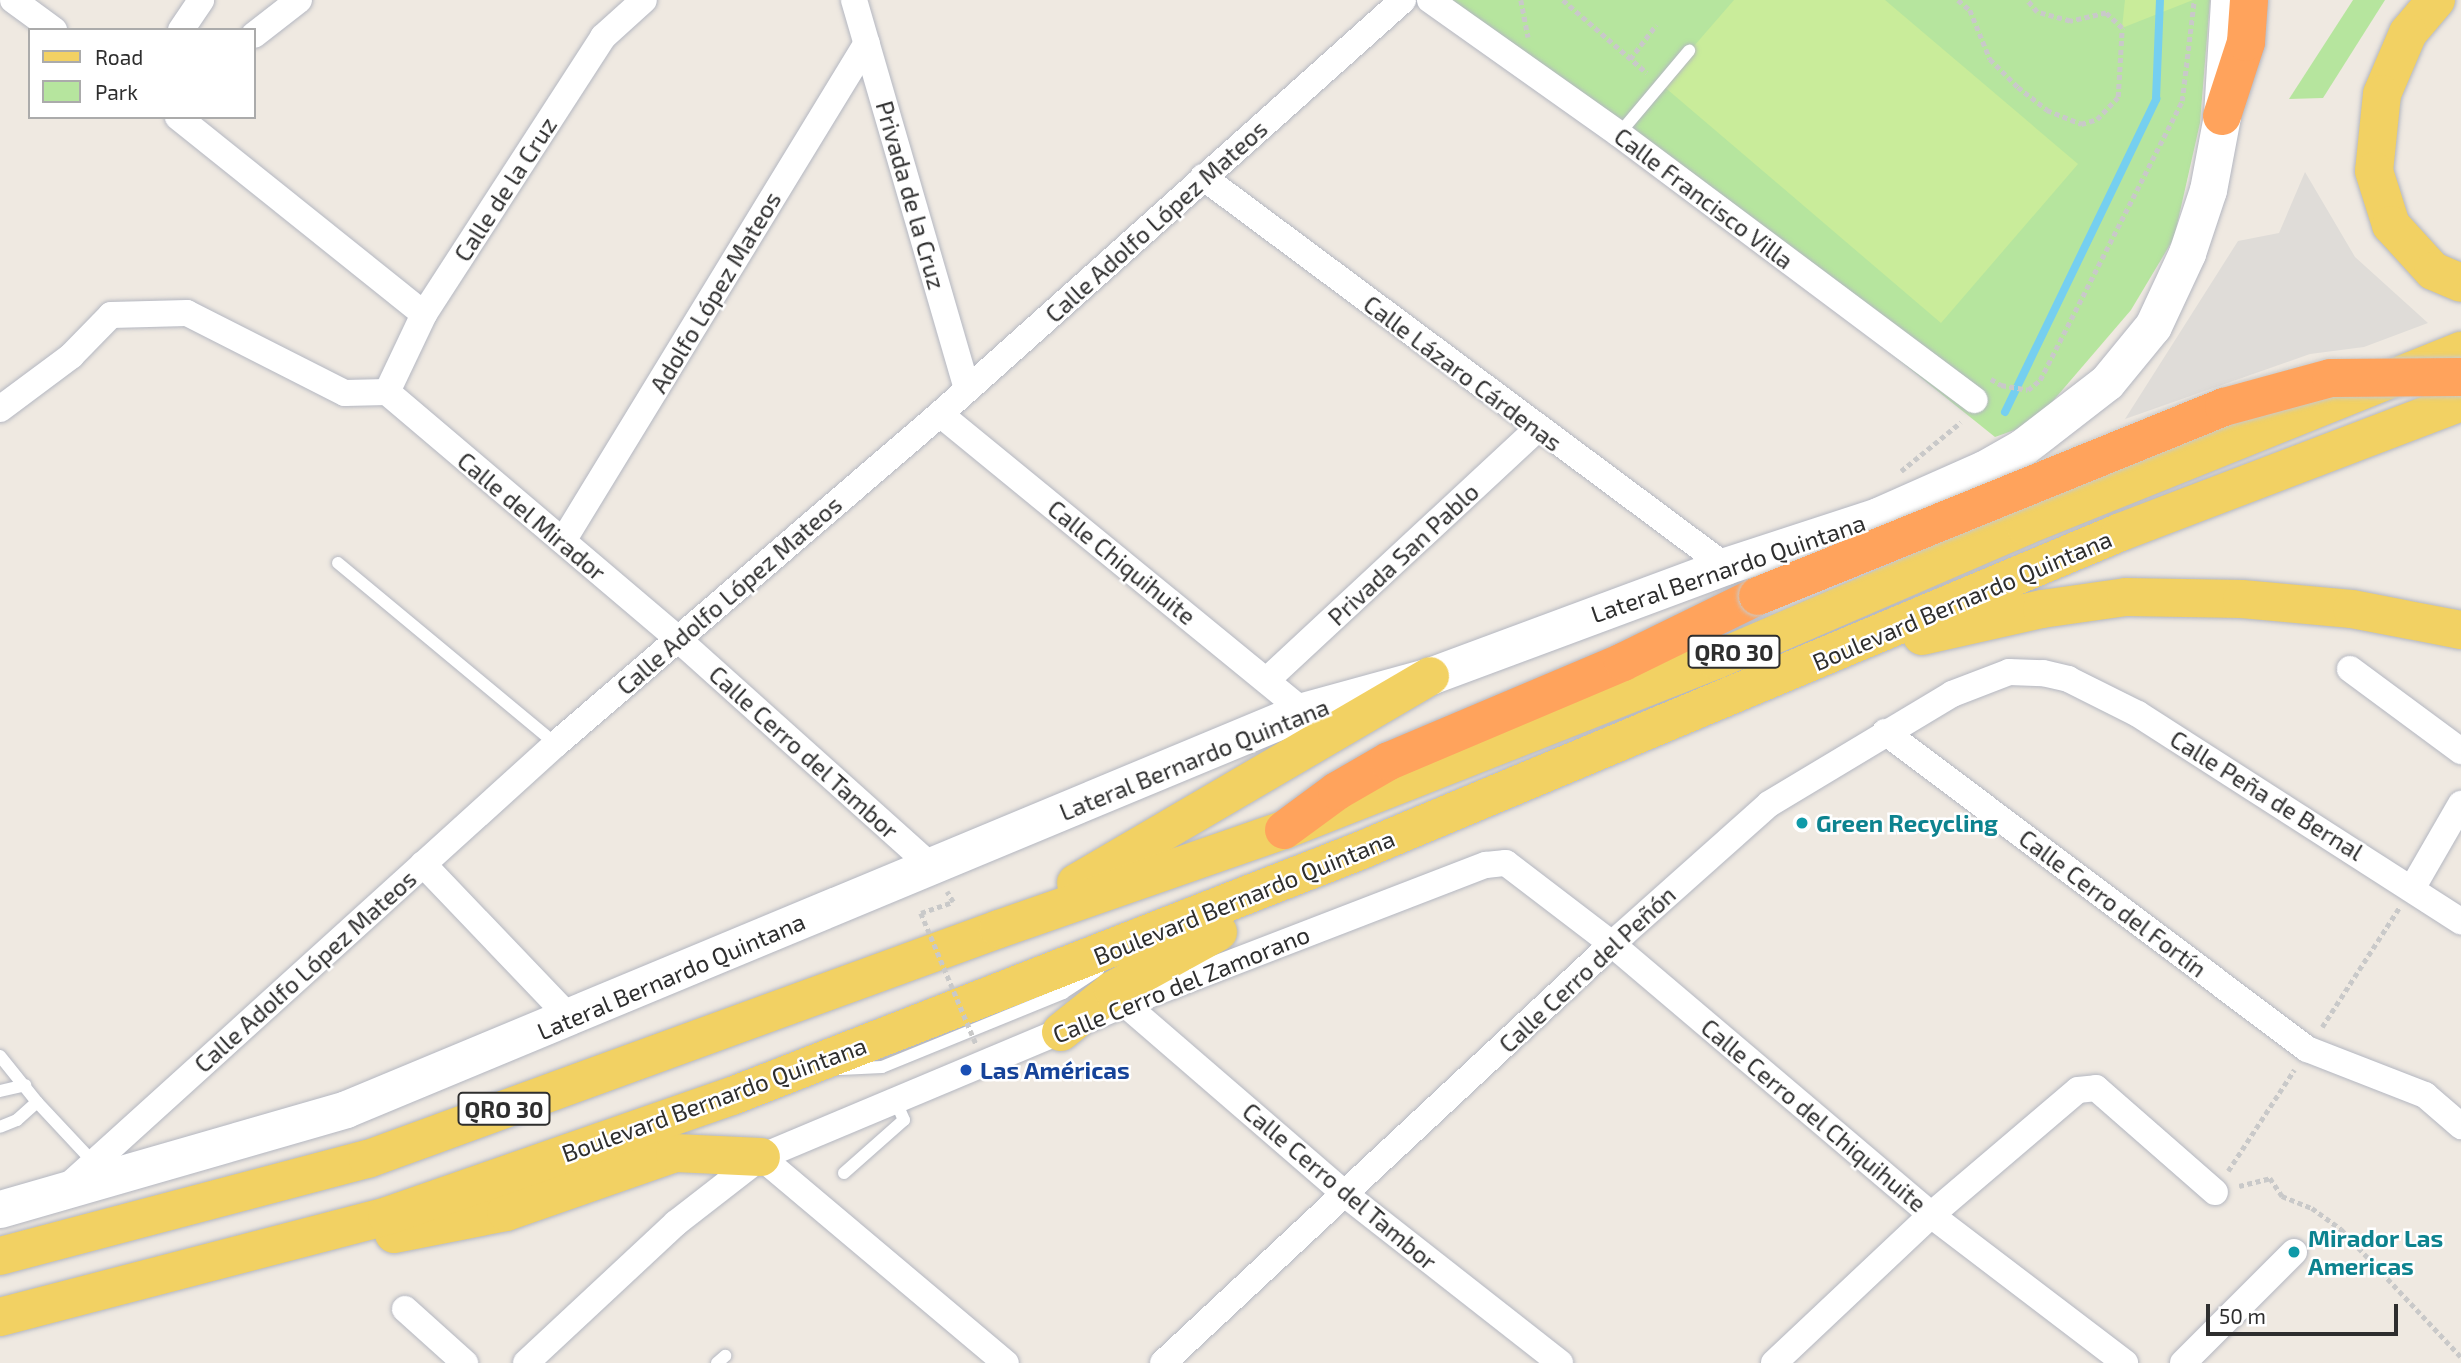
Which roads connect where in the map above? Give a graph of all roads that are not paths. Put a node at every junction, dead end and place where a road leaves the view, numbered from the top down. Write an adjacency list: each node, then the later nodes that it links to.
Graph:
1 (201, 0): 12 (street)
2 (299, 0): 13 (street)
3 (644, 0): 21 (street, Calle de la Cruz)
4 (854, 0): 14 (street, Privada de la Cruz)
5 (1430, 0): 18 (street, Calle Francisco Villa)
6 (2229, 0): 16 (street, Lateral Bernardo Quintana)
7 (2249, 0): 16 (highway)
8 (2436, 0): 20 (main road)
9 (26, 4): 11 (street)
10 (1389, 5): 19 (street, Calle Adolfo López Mateos)
11 (52, 28)
12 (182, 28)
13 (256, 33)
14 (867, 43): 24 (street, Privada de la Cruz); 31 (street, Adolfo López Mateos)
15 (1689, 51): 18 (lane)
16 (2222, 116): 33 (street, Lateral Bernardo Quintana)
17 (180, 119): 21 (street)
18 (1619, 134): 26 (street, Calle Francisco Villa)
19 (1203, 177): 24 (street, Calle Adolfo López Mateos); 30 (street, Calle Lázaro Cárdenas)
20 (2461, 282)
21 (424, 314): 25 (street, Calle de la Cruz)
22 (2461, 351): 46 (main road, Boulevard Bernardo Quintana / QRO 30)
23 (2461, 377): 46 (highway, bridge)
24 (967, 389): 29 (street, Calle Adolfo López Mateos)
25 (387, 392): 28 (street); 31 (street, Calle del Mirador)
26 (1974, 400)
27 (2461, 402): 40 (main road, Boulevard Bernardo Quintana / QRO 30)
28 (0, 409)
29 (940, 414): 35 (street, Calle Adolfo López Mateos); 38 (street, Calle Chiquihuite)
30 (1538, 429): 33 (street, Calle Lázaro Cárdenas); 38 (street, Privada San Pablo)
31 (563, 541): 35 (street, Calle del Mirador)
32 (338, 564): 43 (lane)
33 (1725, 566): 37 (street, Lateral Bernardo Quintana)
34 (2461, 630): 40 (main road)
35 (678, 639): 43 (street, Calle Adolfo López Mateos); 50 (street, Calle Cerro del Tambor)
36 (2350, 669): 44 (street)
37 (1430, 676): 41 (street, Lateral Bernardo Quintana); 53 (main road)
38 (1268, 679): 41 (street, Calle Chiquihuite)
39 (2068, 679): 42 (street, Calle Cerro del Peñón); 51 (street, Calle Peña de Bernal)
40 (1720, 702): 47 (main road, Boulevard Bernardo Quintana / QRO 30)
41 (1303, 711): 50 (street, Lateral Bernardo Quintana)
42 (1885, 732): 54 (street, Calle Cerro del Peñón); 63 (street, Calle Cerro del Fortín)
43 (556, 744): 49 (street, Calle Adolfo López Mateos)
44 (2461, 751)
45 (2461, 804): 51 (street)
46 (1284, 830): 53 (main road, Boulevard Bernardo Quintana / QRO 30)
47 (1357, 852): 57 (main road); 73 (main road, Boulevard Bernardo Quintana / QRO 30)
48 (1506, 863): 54 (street, Calle Cerro del Chiquihuite); 55 (street, Calle Cerro del Zamorano)
49 (422, 864): 56 (street); 66 (street, Calle Adolfo López Mateos)
50 (930, 865): 56 (street, Lateral Bernardo Quintana)
51 (2413, 887): 52 (street, Calle Peña de Bernal)
52 (2461, 921)
53 (999, 929): 75 (main road, Boulevard Bernardo Quintana / QRO 30)
54 (1612, 944): 70 (street, Calle Cerro del Peñón); 72 (street, Calle Cerro del Chiquihuite)
55 (1125, 1004): 57 (street, Calle Cerro del Zamorano); 70 (street, Calle Cerro del Tambor)
56 (571, 1019): 69 (street, Lateral Bernardo Quintana)
57 (1062, 1032): 61 (street, Calle Cerro del Zamorano)
58 (0, 1056): 59 (lane)
59 (25, 1084): 60 (lane); 62 (lane)
60 (0, 1091)
61 (895, 1100): 65 (street, Calle Cerro del Zamorano); 67 (lane)
62 (37, 1102): 64 (lane); 66 (lane)
63 (2461, 1126)
64 (0, 1127)
65 (761, 1157): 73 (main road); 79 (street, Calle Cerro del Zamorano); 80 (street)
66 (94, 1163): 69 (street, Calle Adolfo López Mateos)
67 (844, 1172)
68 (2214, 1192): 72 (street)
69 (60, 1193): 71 (street, Lateral Bernardo Quintana)
70 (1346, 1195): 81 (street, Calle Cerro del Peñón); 82 (street, Calle Cerro del Tambor)
71 (0, 1209)
72 (1931, 1215): 83 (street); 84 (street, Calle Cerro del Chiquihuite)
73 (260, 1249): 77 (main road, Boulevard Bernardo Quintana / QRO 30)
74 (2294, 1252): 85 (street)
75 (0, 1256)
76 (405, 1309): 78 (street)
77 (0, 1317)
78 (465, 1363)
79 (526, 1363)
80 (1006, 1363)
81 (1163, 1363)
82 (1559, 1363)
83 (1774, 1363)
84 (2125, 1363)
85 (2183, 1363)

